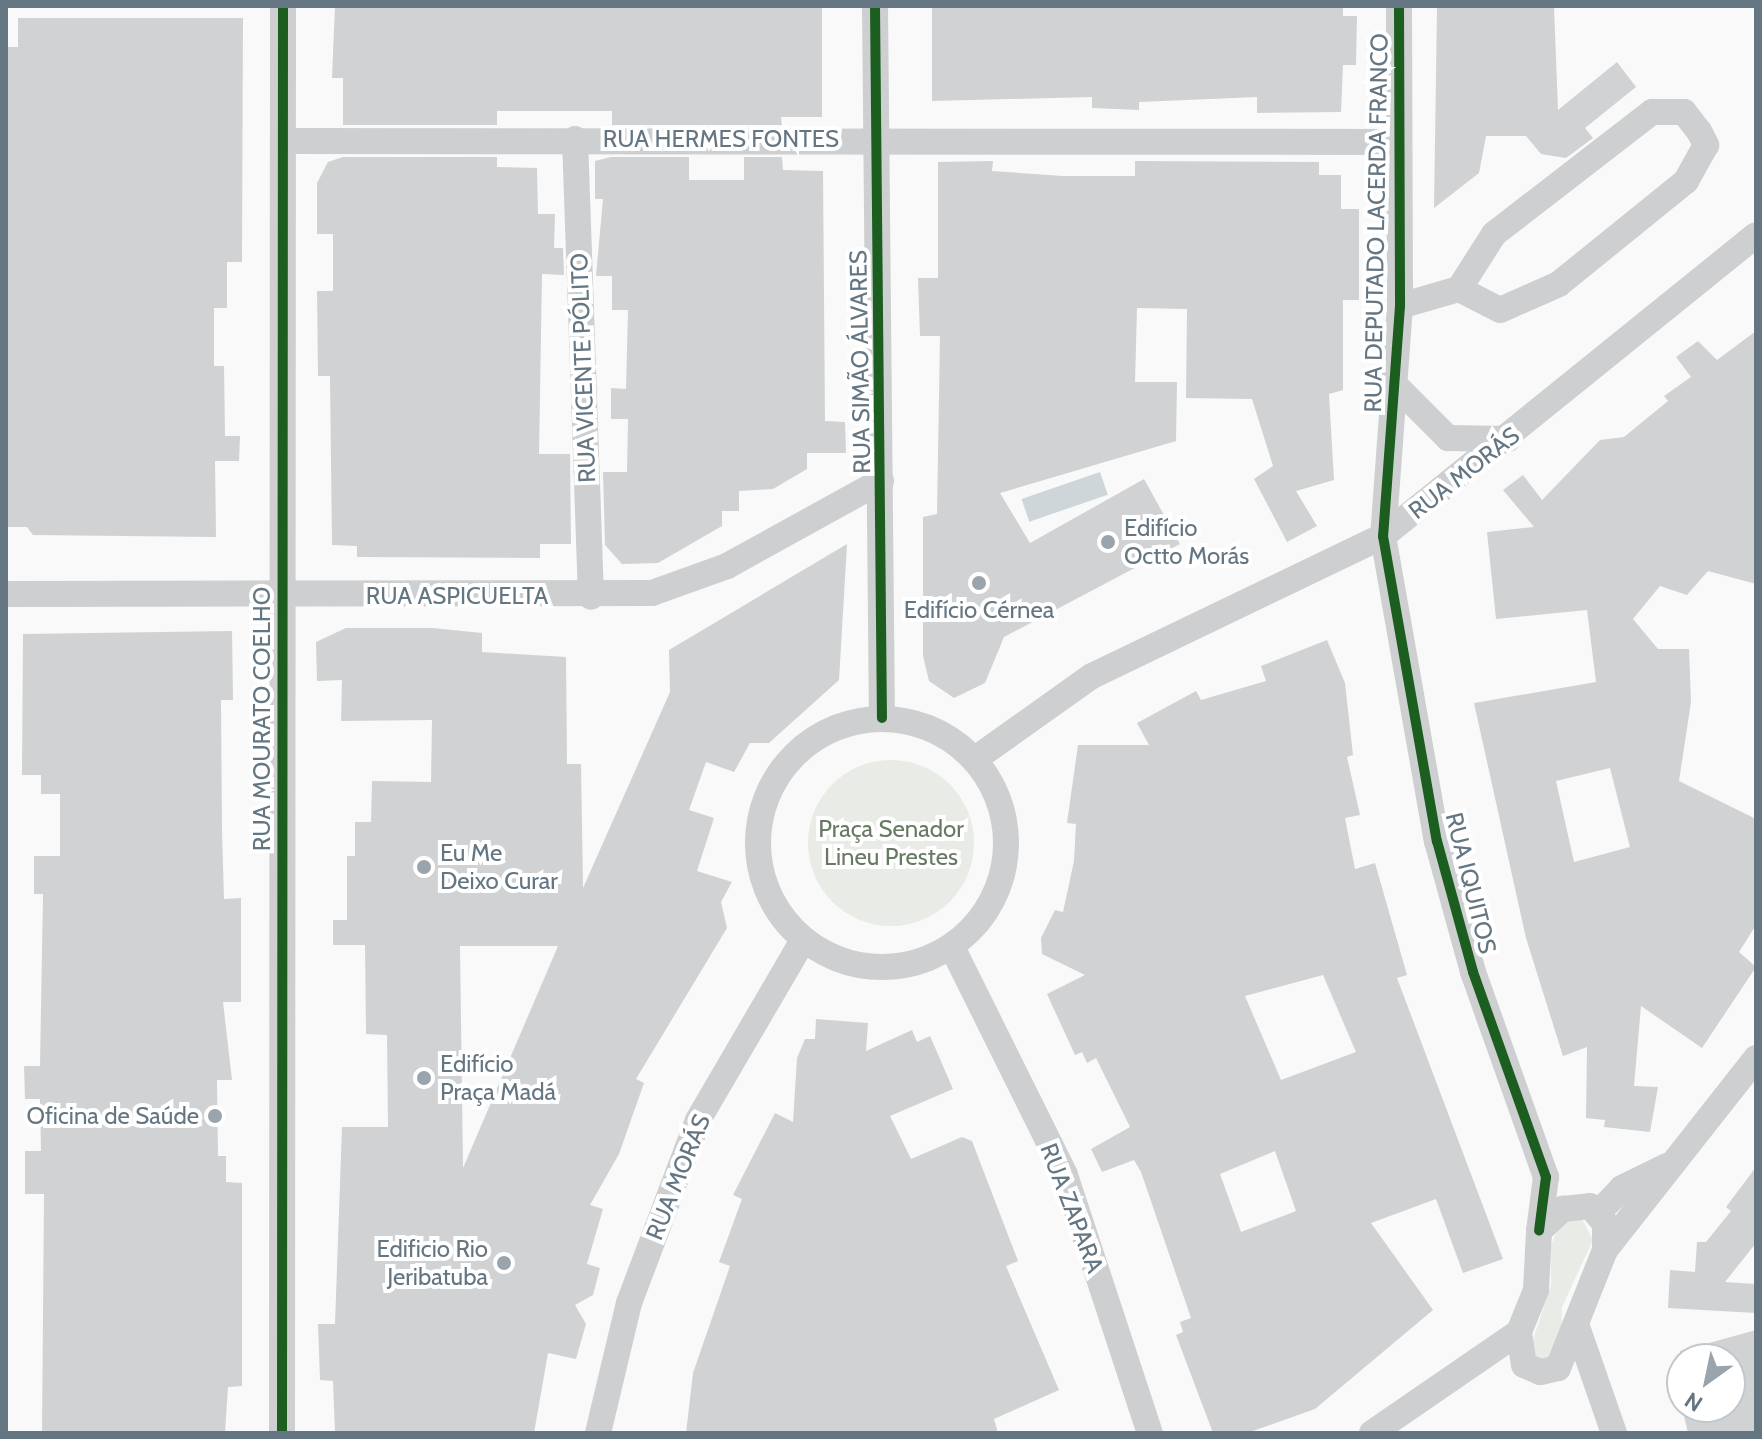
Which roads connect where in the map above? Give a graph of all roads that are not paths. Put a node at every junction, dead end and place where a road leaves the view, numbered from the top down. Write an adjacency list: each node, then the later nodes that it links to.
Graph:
1 (283, 6): 6 (street, RUA MOURATO COELHO)
2 (875, 6): 4 (street, RUA SIMÃO ÁLVARES)
3 (1399, 6): 7 (street, RUA DEPUTADO LACERDA FRANCO)
4 (877, 137): 5 (street, RUA HERMES FONTES); 7 (street, RUA HERMES FONTES); 13 (street, RUA SIMÃO ÁLVARES)
5 (575, 139): 6 (street, RUA HERMES FONTES); 17 (street, RUA VICENTE PÓLITO)
6 (283, 141): 16 (street, RUA MOURATO COELHO)
7 (1399, 142): 10 (street, RUA DEPUTADO LACERDA FRANCO)
8 (1756, 235): 12 (street, RUA MORÁS)
9 (1459, 289): 9 (street); 10 (street)
10 (1400, 306): 11 (street, RUA DEPUTADO LACERDA FRANCO)
11 (1396, 386): 12 (street); 14 (street, RUA DEPUTADO LACERDA FRANCO)
12 (1508, 439): 14 (street, RUA MORÁS)
13 (881, 481): 17 (street, RUA ASPICUELTA); 18 (street, RUA SIMÃO ÁLVARES)
14 (1383, 536): 19 (street, RUA MORÁS); 24 (street, RUA IQUITOS)
15 (6, 594): 16 (street, RUA ASPICUELTA)
16 (283, 595): 17 (street, RUA ASPICUELTA); 34 (street, RUA MOURATO COELHO)
17 (591, 597)
18 (882, 718): 19 (street); 20 (street)
19 (975, 759): 21 (street)
20 (803, 940): 21 (street); 35 (street, RUA MORÁS)
21 (952, 947): 36 (street, RUA ZAPARA)
22 (1756, 1058): 23 (street)
23 (1677, 1161): 25 (street); 27 (street)
24 (1546, 1177): 25 (street); 26 (street, RUA IQUITOS)
25 (1589, 1207): 26 (street); 27 (street)
26 (1539, 1231): 29 (street, RUA IQUITOS)
27 (1605, 1250): 28 (street)
28 (1576, 1324): 32 (street); 33 (street)
29 (1519, 1332): 30 (street); 31 (street)
30 (1478, 1362): 31 (street); 37 (street)
31 (1524, 1365): 32 (street)
32 (1551, 1372): 33 (street)
33 (1612, 1424)
34 (282, 1433)
35 (598, 1433)
36 (1150, 1433)
37 (1372, 1433)

